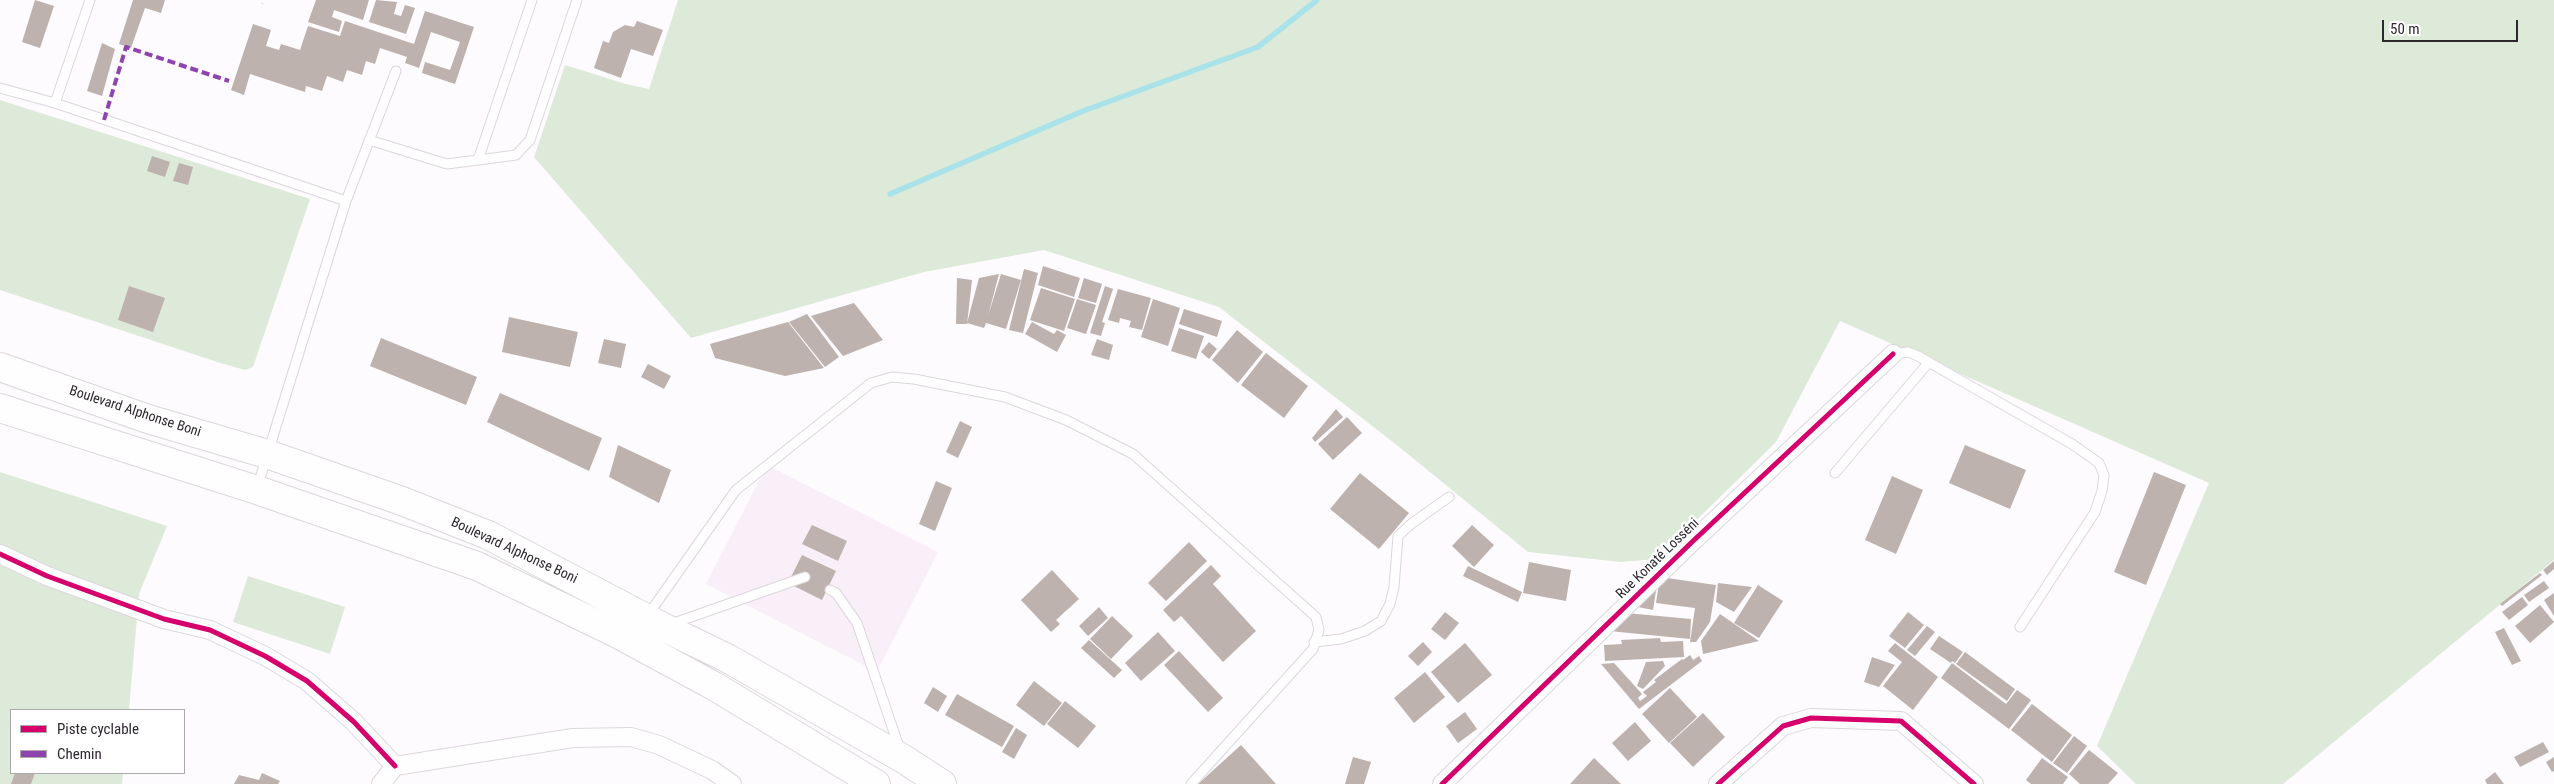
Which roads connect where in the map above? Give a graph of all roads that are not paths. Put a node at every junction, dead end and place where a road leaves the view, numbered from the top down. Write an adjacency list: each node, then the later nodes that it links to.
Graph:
1 (90, 0): 6 (lane)
2 (532, 0): 8 (lane)
3 (577, 0): 8 (lane)
4 (396, 71): 7 (lane)
5 (0, 88): 6 (lane)
6 (55, 103): 9 (lane)
7 (369, 140): 8 (lane); 9 (lane)
8 (478, 160)
9 (346, 201): 14 (lane)
10 (1893, 354): 11 (lane); 31 (street, Rue Konaté Losséni)
11 (1929, 362): 15 (lane); 22 (lane)
12 (0, 367): 14 (main road, Boulevard Alphonse Boni)
13 (0, 408): 16 (main road)
14 (267, 454): 16 (lane); 21 (main road, Boulevard Alphonse Boni)
15 (1835, 473)
16 (257, 490): 28 (main road)
17 (1449, 497): 23 (lane)
18 (0, 554): 25 (street)
19 (804, 577): 21 (lane)
20 (830, 590): 24 (lane)
21 (655, 622): 23 (lane); 24 (main road, Boulevard Alphonse Boni)
22 (2020, 627)
23 (1314, 642): 30 (lane)
24 (902, 758): 29 (main road, Boulevard Alphonse Boni)
25 (395, 766): 26 (street); 27 (street)
26 (381, 784)
27 (732, 784)
28 (876, 784)
29 (942, 784)
30 (1191, 784)
31 (1443, 784)
32 (1718, 784): 33 (street)
33 (1974, 784)

